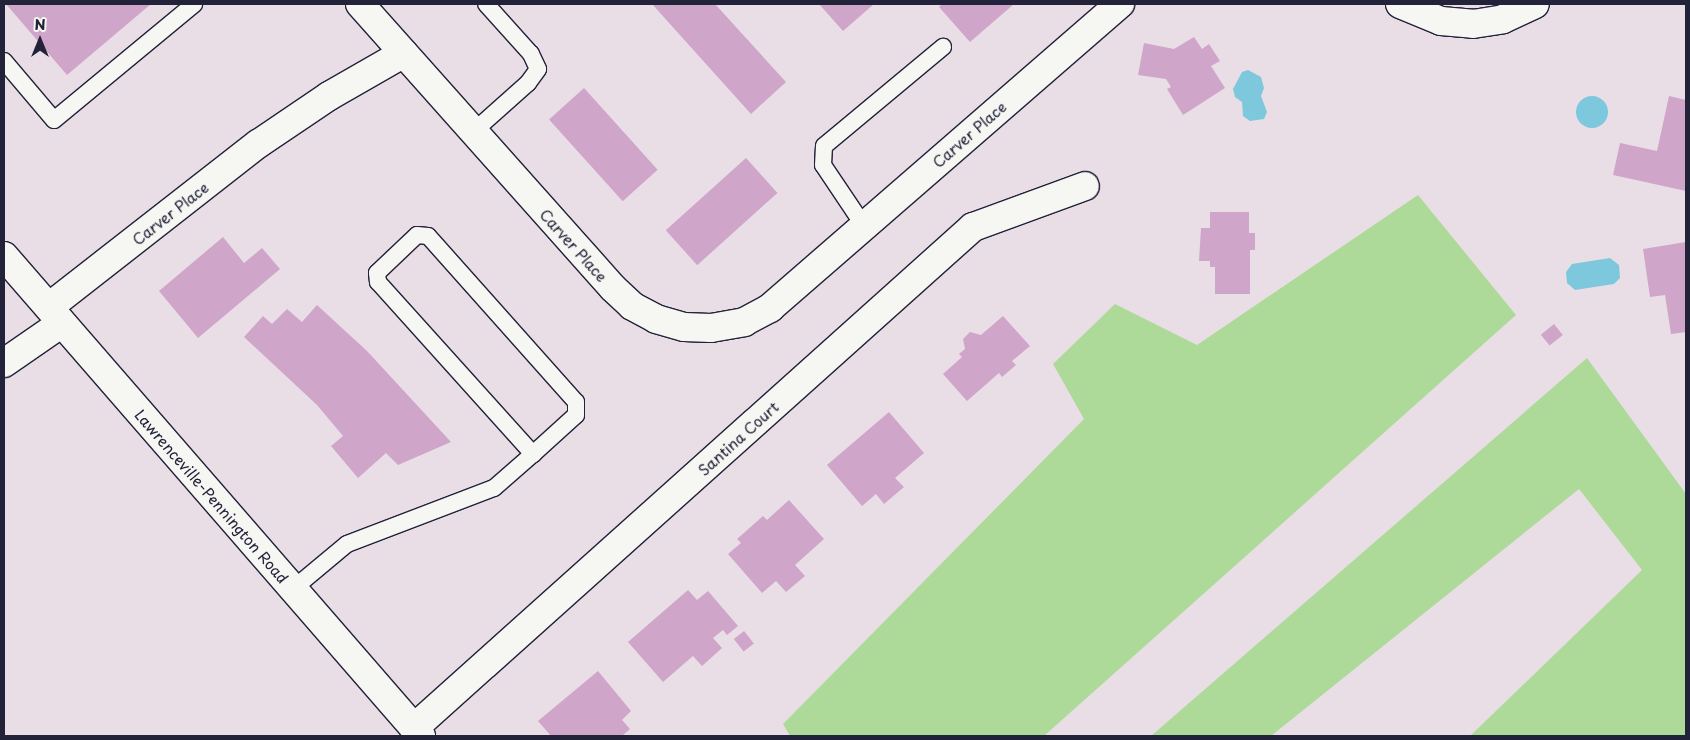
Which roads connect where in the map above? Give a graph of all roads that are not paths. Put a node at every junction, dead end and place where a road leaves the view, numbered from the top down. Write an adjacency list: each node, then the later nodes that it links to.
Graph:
1 (194, 4): 9 (lane)
2 (360, 4): 8 (street)
3 (486, 4): 10 (lane)
4 (1120, 4): 12 (street, Carver Place)
5 (1400, 4): 6 (street)
6 (1535, 4)
7 (943, 47): 12 (lane)
8 (404, 53): 10 (street, Carver Place); 14 (street, Carver Place)
9 (4, 61)
10 (473, 132): 12 (street, Carver Place)
11 (1085, 186): 18 (street, Santina Court)
12 (864, 226)
13 (4, 256): 14 (street, Lawrenceville-Pennington Road)
14 (56, 315): 15 (street, Carver Place); 17 (street, Lawrenceville-Pennington Road)
15 (4, 363)
16 (533, 454): 16 (lane); 17 (lane)
17 (293, 589): 18 (street, Lawrenceville-Pennington Road)
18 (417, 732)

